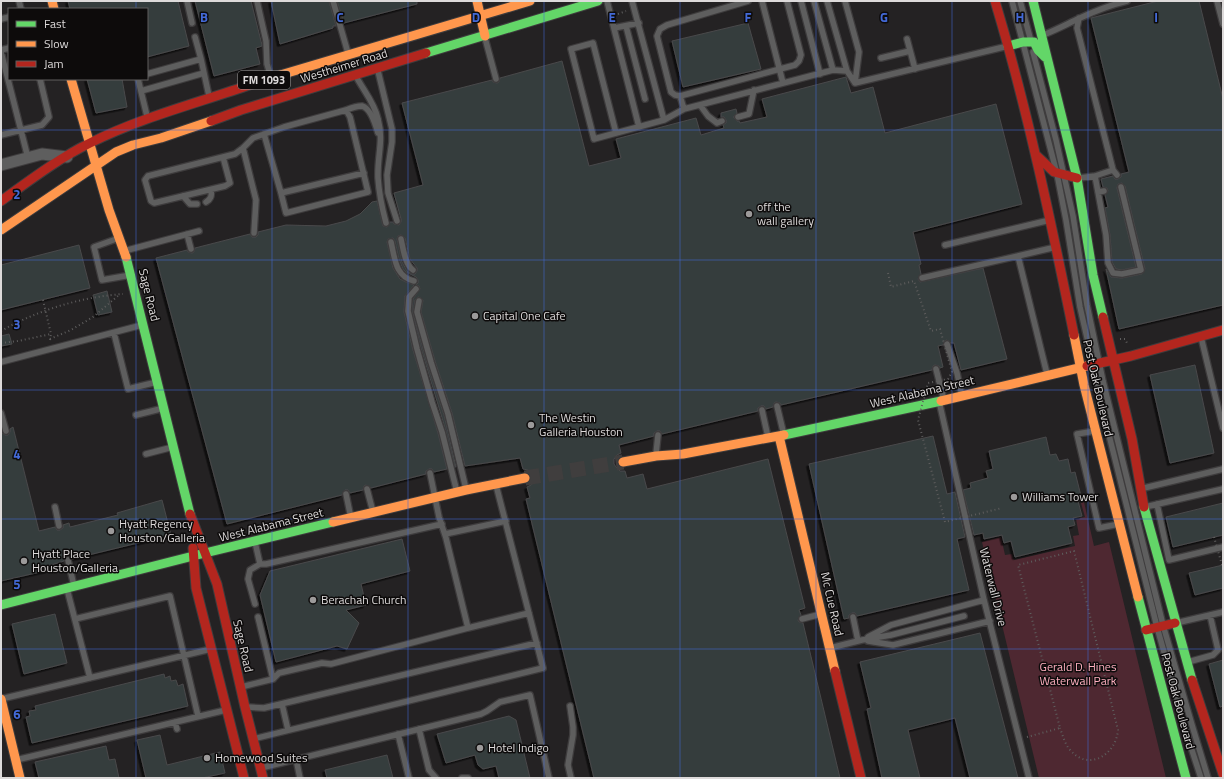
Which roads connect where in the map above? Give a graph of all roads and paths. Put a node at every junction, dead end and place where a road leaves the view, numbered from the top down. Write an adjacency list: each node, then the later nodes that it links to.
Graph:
1 (186, 1): 26 (lane)
2 (257, 1): 52 (lane)
3 (333, 1): 39 (lane)
4 (477, 1): 24 (main road)
5 (530, 1): 24 (main road, Westheimer Road / FM 1093)
6 (598, 1): 32 (main road, Westheimer Road / FM 1093)
7 (607, 1): 30 (lane)
8 (632, 1): 27 (lane)
9 (748, 1): 66 (lane)
10 (762, 1): 45 (lane)
11 (787, 1): 45 (lane)
12 (802, 1): 50 (lane)
13 (814, 1): 46 (lane)
14 (828, 1): 47 (lane)
15 (845, 1): 60 (lane)
16 (995, 1): 36 (main road, Post Oak Boulevard)
17 (1012, 1): 35 (lane)
18 (1020, 1): 35 (lane)
19 (1033, 1): 31 (main road, Post Oak Boulevard)
20 (1127, 1): 25 (lane)
21 (1217, 1): 28 (lane)
22 (626, 11): 23 (path)
23 (618, 14)
24 (480, 16): 32 (main road); 39 (main road, Westheimer Road / FM 1093)
25 (1079, 18): 31 (lane); 91 (lane)
26 (192, 23)
27 (639, 23): 29 (lane); 75 (lane)
28 (1223, 24)
29 (626, 26): 30 (lane); 68 (lane)
30 (614, 28): 77 (lane)
31 (1042, 35): 42 (main road, Post Oak Boulevard)
32 (485, 36): 43 (main road, Westheimer Road / FM 1093); 54 (lane)
33 (195, 37): 41 (lane)
34 (907, 39): 38 (lane)
35 (1027, 42): 36 (main road); 42 (main road); 93 (lane)
36 (1008, 46): 44 (lane); 85 (main road, Post Oak Boulevard)
37 (1, 51): 53 (lane)
38 (910, 51): 40 (lane); 44 (lane)
39 (349, 55): 52 (main road, Westheimer Road / FM 1093); 65 (main road)
40 (881, 58)
41 (201, 59): 48 (lane); 49 (lane)
42 (1048, 61): 96 (main road, Post Oak Boulevard)
43 (378, 69): 51 (main road, Westheimer Road / FM 1093); 105 (lane)
44 (915, 69): 60 (lane)
45 (780, 70): 59 (lane); 66 (lane)
46 (833, 70): 47 (lane); 50 (lane)
47 (847, 71): 60 (lane)
48 (204, 73): 63 (lane); 67 (lane)
49 (148, 74)
50 (820, 74): 59 (lane)
51 (355, 76): 65 (main road, Westheimer Road / FM 1093); 83 (lane)
52 (274, 77): 61 (main road); 67 (main road, Westheimer Road / FM 1093)
53 (8, 79)
54 (496, 79)
55 (8, 80): 78 (lane)
56 (40, 80): 78 (lane)
57 (71, 80): 82 (main road, Sage Road)
58 (138, 80): 63 (lane)
59 (783, 83): 62 (lane)
60 (855, 83)
61 (277, 85)
62 (754, 90): 69 (lane); 73 (lane)
63 (141, 91): 74 (lane)
64 (267, 93): 71 (main road)
65 (294, 94): 71 (main road, Westheimer Road / FM 1093)
66 (680, 96): 70 (lane)
67 (210, 98): 74 (main road, Westheimer Road / FM 1093)
68 (645, 99)
69 (700, 105): 70 (lane); 76 (lane)
70 (684, 109): 75 (lane)
71 (241, 110): 90 (main road, Westheimer Road / FM 1093)
72 (346, 110): 80 (lane); 83 (lane); 92 (lane)
73 (738, 117)
74 (148, 118): 82 (main road, Westheimer Road / FM 1093)
75 (664, 120): 77 (lane)
76 (722, 121)
77 (639, 127): 79 (lane)
78 (21, 131): 81 (lane); 88 (lane)
79 (616, 133): 79 (lane)
80 (264, 134): 84 (lane); 99 (lane)
81 (1, 135)
82 (89, 144): 86 (main road, Westheimer Road / FM 1093); 90 (main road, Sage Road)
83 (381, 146): 106 (lane)
84 (243, 148): 87 (lane); 109 (lane)
85 (1037, 156): 93 (main road); 104 (main road, Post Oak Boulevard)
86 (68, 157): 88 (street); 101 (main road, Westheimer Road / FM 1093)
87 (223, 157): 98 (lane); 100 (lane)
88 (28, 158): 89 (street)
89 (1, 165)
90 (96, 165): 107 (main road, Westheimer Road / FM 1093); 111 (main road, Sage Road)
91 (1113, 170): 94 (lane); 95 (lane)
92 (364, 173): 99 (lane); 99 (lane)
93 (1061, 175): 96 (main road); 144 (lane)
94 (1117, 175)
95 (1094, 176): 96 (lane); 97 (lane)
96 (1077, 178): 142 (main road, Post Oak Boulevard)
97 (1121, 186)
98 (211, 190): 100 (lane); 102 (lane)
99 (281, 193)
100 (184, 196): 103 (lane)
101 (1, 201)
102 (206, 202)
103 (197, 204)
104 (1051, 220): 114 (lane); 115 (main road, Post Oak Boulevard)
105 (397, 221)
106 (386, 224)
107 (1, 230)
108 (199, 231): 110 (lane)
109 (254, 233)
110 (187, 234): 116 (lane); 117 (lane)
111 (119, 238): 117 (main road, Sage Road); 121 (lane)
112 (401, 239): 119 (lane)
113 (391, 242): 123 (lane)
114 (945, 245)
115 (1057, 247): 118 (lane); 145 (main road, Post Oak Boulevard)
116 (191, 249)
117 (124, 251): 121 (main road, Sage Road)
118 (1018, 256): 122 (lane); 147 (lane)
119 (413, 270)
120 (888, 273): 180 (path, bridge)
121 (131, 275): 125 (main road, Sage Road)
122 (922, 278)
123 (414, 281)
124 (416, 289): 174 (lane)
125 (136, 292): 126 (path); 130 (main road, Sage Road)
126 (121, 294): 129 (path); 136 (path)
127 (43, 300): 129 (path)
128 (419, 301): 173 (lane)
129 (46, 311): 132 (path); 134 (path)
130 (144, 325): 133 (lane); 148 (main road, Sage Road)
131 (1223, 330): 135 (main road, West Alabama Street)
132 (1, 331)
133 (114, 333): 141 (lane); 148 (lane)
134 (51, 334): 136 (path); 138 (path)
135 (1201, 336): 142 (main road, West Alabama Street); 156 (lane)
136 (50, 339): 141 (path)
137 (1118, 339): 140 (path)
138 (1, 343)
139 (946, 344): 149 (lane)
140 (1129, 348)
141 (51, 349): 143 (lane)
142 (1113, 360): 144 (main road, West Alabama Street); 171 (main road, Post Oak Boulevard)
143 (1, 362)
144 (1096, 364): 145 (main road, West Alabama Street); 212 (lane)
145 (1080, 368): 147 (main road, West Alabama Street); 158 (main road, Post Oak Boulevard)
146 (936, 369): 150 (lane, Waterwall Drive)
147 (1047, 376): 149 (main road, West Alabama Street)
148 (158, 382): 152 (main road, Sage Road)
149 (962, 396): 150 (main road, West Alabama Street)
150 (942, 401): 159 (main road, West Alabama Street); 198 (lane, Waterwall Drive)
151 (777, 406): 159 (lane)
152 (165, 408): 155 (lane); 162 (main road, Sage Road)
153 (762, 410): 161 (lane)
154 (1, 413): 157 (lane)
155 (136, 415)
156 (1223, 428)
157 (6, 431)
158 (1095, 431): 186 (main road, Post Oak Boulevard); 186 (lane)
159 (782, 435): 161 (main road, West Alabama Street); 203 (main road, Mc Cue Road)
160 (658, 436): 164 (lane)
161 (769, 438): 164 (main road, West Alabama Street)
162 (174, 447): 163 (lane); 183 (main road, Sage Road)
163 (146, 454)
164 (656, 456): 165 (main road, West Alabama Street)
165 (623, 462)
166 (1223, 469): 171 (lane)
167 (430, 473): 176 (lane)
168 (525, 478): 169 (main road, West Alabama Street)
169 (496, 483): 173 (main road, West Alabama Street); 184 (lane)
170 (367, 489): 181 (lane)
171 (1140, 489): 179 (main road, Post Oak Boulevard)
172 (1223, 489): 177 (lane)
173 (466, 490): 174 (main road, West Alabama Street)
174 (457, 492): 176 (main road, West Alabama Street)
175 (346, 494): 182 (lane)
176 (435, 498): 181 (main road, West Alabama Street); 185 (lane)
177 (1157, 504): 179 (lane); 191 (lane)
178 (55, 507): 187 (lane)
179 (1144, 507): 211 (main road, Post Oak Boulevard)
180 (1002, 508)
181 (373, 513): 182 (main road, West Alabama Street)
182 (351, 518): 190 (main road, West Alabama Street)
183 (192, 521): 192 (main road, Sage Road); 193 (main road, Sage Road)
184 (506, 521): 188 (lane); 201 (lane)
185 (442, 524): 188 (lane); 195 (lane)
186 (1119, 524): 214 (main road, Post Oak Boulevard)
187 (59, 526)
188 (445, 534): 213 (lane)
189 (1214, 537): 196 (path, bridge)
190 (254, 541): 192 (main road, West Alabama Street); 195 (lane)
191 (1223, 548)
192 (205, 553): 193 (main road, West Alabama Street); 223 (main road, Sage Road)
193 (193, 557): 197 (main road, West Alabama Street); 218 (main road, Sage Road)
194 (68, 560): 197 (lane)
195 (260, 564): 199 (lane)
196 (1222, 565)
197 (70, 588): 200 (main road, West Alabama Street); 208 (lane)
198 (984, 600): 210 (lane, Waterwall Drive); 215 (lane)
199 (255, 604)
200 (1, 605)
201 (529, 612): 213 (lane); 216 (lane)
202 (1223, 612): 204 (lane)
203 (822, 614): 209 (lane); 217 (main road, Mc Cue Road)
204 (1210, 615): 211 (lane); 220 (lane)
205 (964, 616): 215 (lane)
206 (258, 617): 222 (lane)
207 (853, 617): 215 (lane)
208 (74, 619): 219 (lane); 221 (lane)
209 (802, 619)
210 (990, 621): 215 (lane); 237 (lane, Waterwall Drive)
211 (1175, 623): 212 (main road); 220 (main road, Post Oak Boulevard)
212 (1160, 626): 214 (main road); 255 (lane); 256 (lane)
213 (468, 628): 222 (lane)
214 (1146, 630): 254 (main road, Post Oak Boulevard)
215 (860, 640): 217 (lane)
216 (537, 643): 225 (lane); 234 (lane)
217 (830, 648): 252 (main road, Mc Cue Road)
218 (211, 649): 219 (lane); 228 (main road, Sage Road)
219 (184, 656): 221 (lane); 229 (lane)
220 (1186, 662): 241 (main road, Post Oak Boulevard)
221 (90, 678): 224 (lane)
222 (272, 679): 223 (lane)
223 (240, 687): 227 (main road, Sage Road)
224 (1, 699): 239 (main road)
225 (282, 704): 227 (lane); 234 (lane)
226 (570, 706): 251 (lane)
227 (245, 707): 228 (main road); 236 (main road, Sage Road)
228 (227, 709): 229 (lane); 243 (main road, Sage Road)
229 (198, 716): 230 (lane)
230 (175, 722): 232 (lane); 239 (lane)
231 (1060, 728): 231 (path); 237 (path)
232 (177, 729)
233 (419, 729): 235 (lane); 247 (lane); 250 (lane)
234 (288, 730): 236 (lane)
235 (398, 734): 238 (lane); 246 (lane)
236 (253, 739): 240 (main road, Sage Road)
237 (1020, 739): 253 (lane, Waterwall Drive)
238 (296, 759): 240 (lane); 245 (lane)
239 (16, 760): 242 (main road)
240 (261, 768): 244 (main road, Sage Road)
241 (1223, 774)
242 (20, 778)
243 (244, 778)
244 (263, 778)
245 (300, 778)
246 (409, 778)
247 (436, 778)
248 (462, 778): 249 (lane)
249 (468, 778)
250 (549, 778)
251 (571, 778)
252 (861, 778)
253 (1030, 778)
254 (1186, 778)
255 (1201, 778)
256 (1208, 778)

